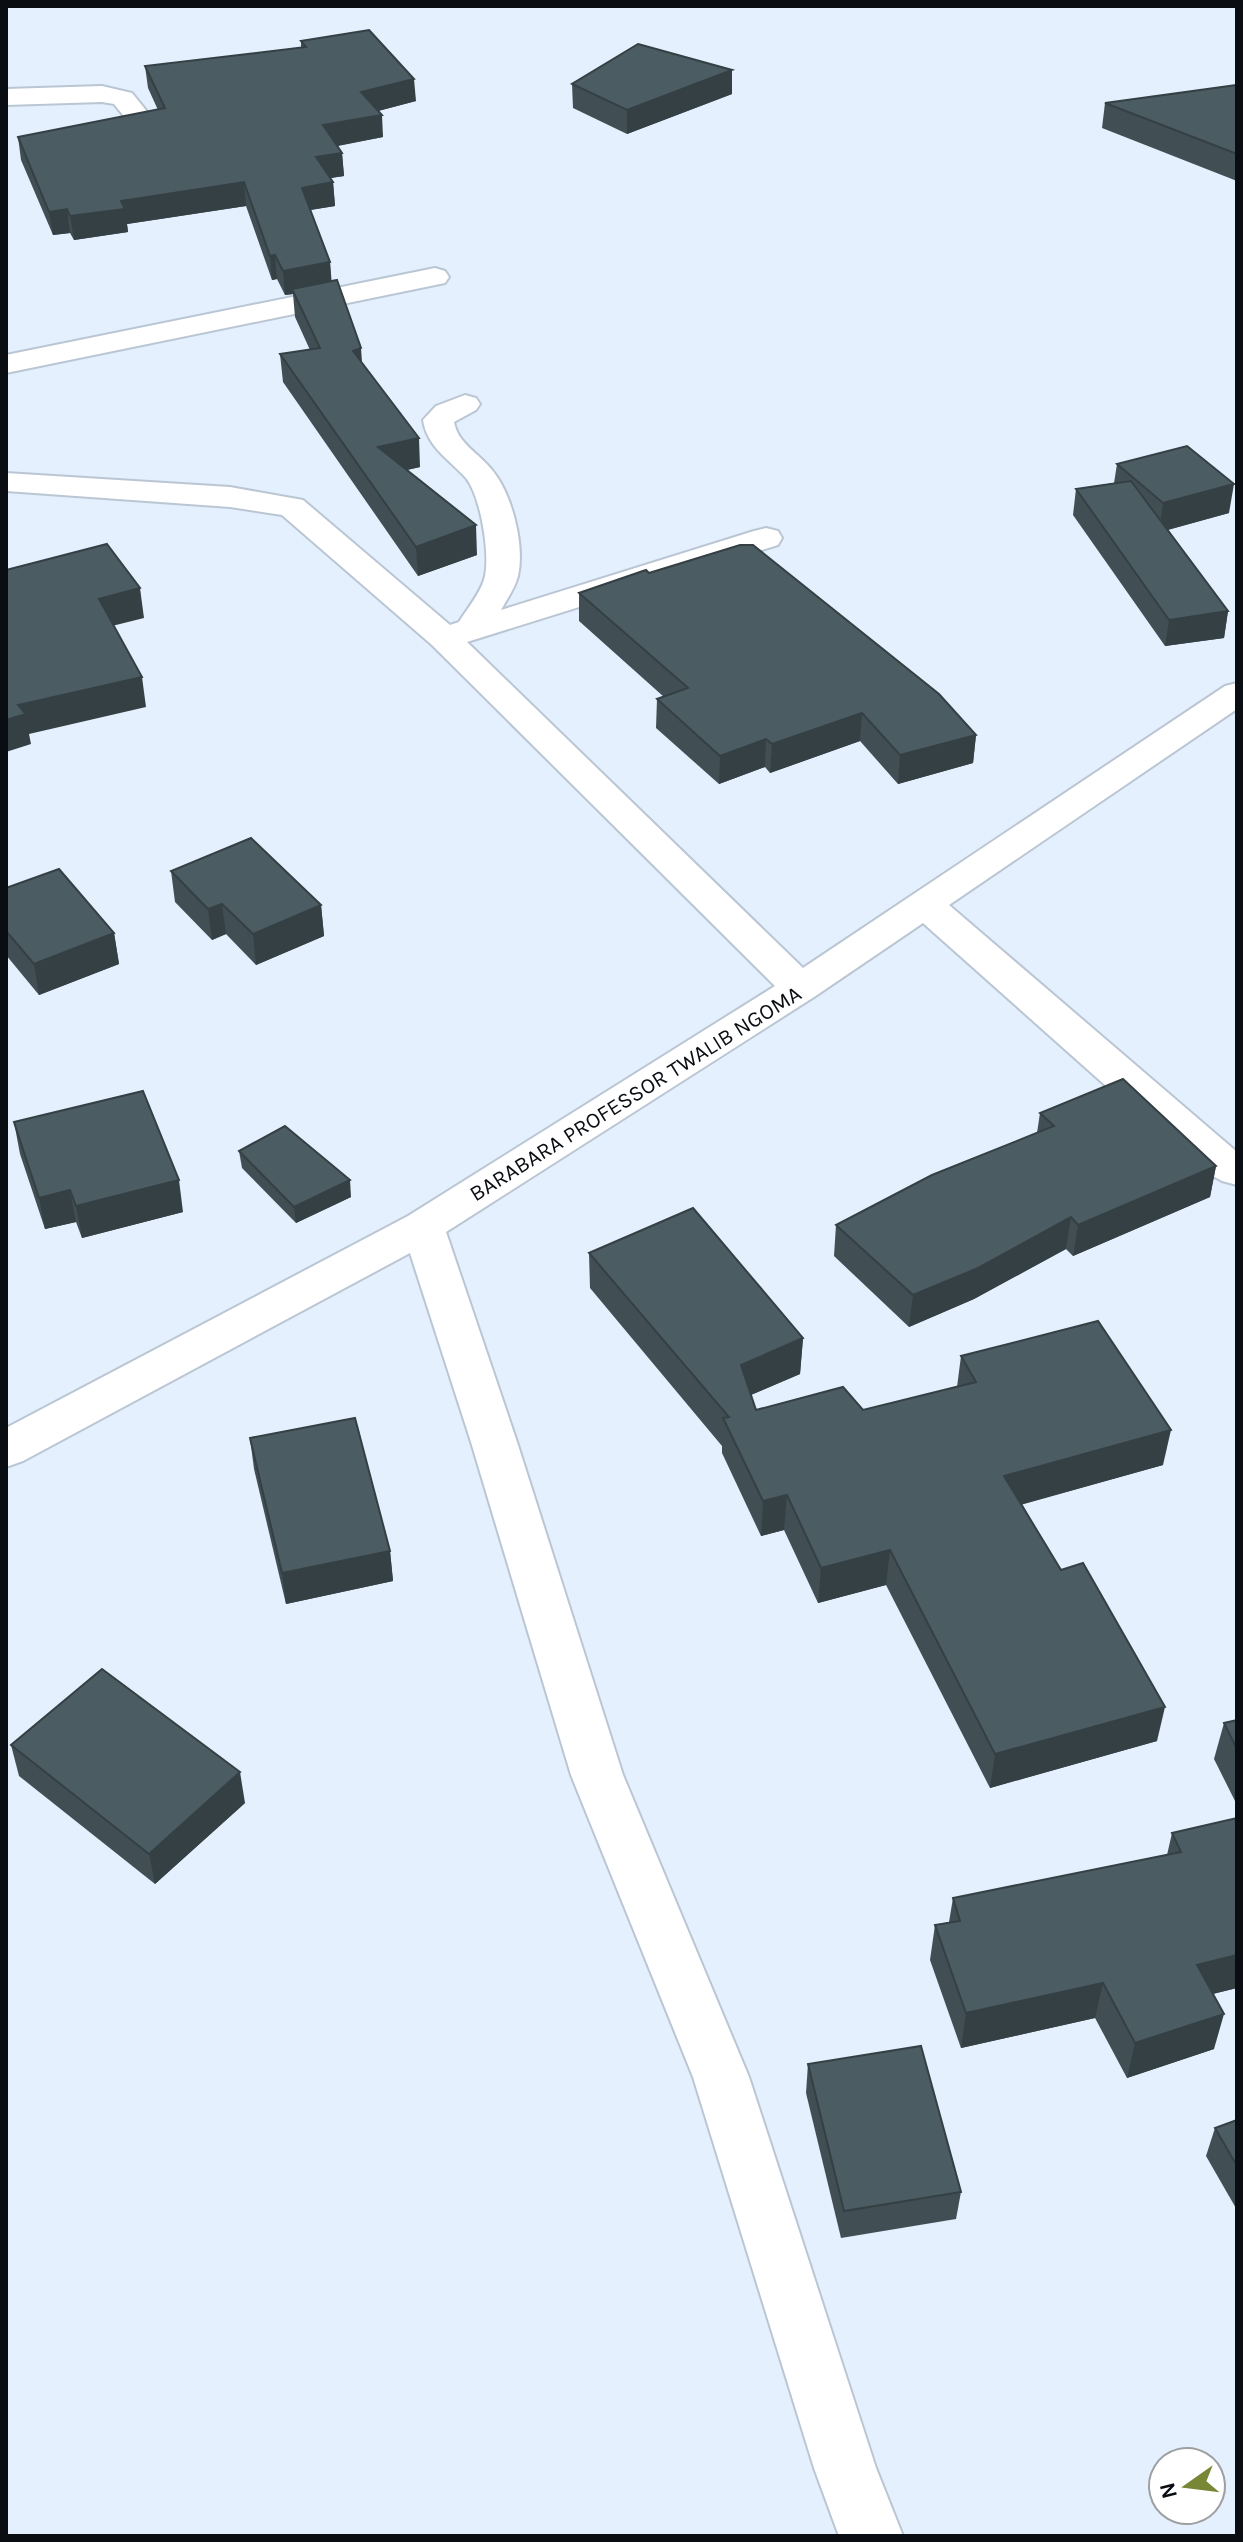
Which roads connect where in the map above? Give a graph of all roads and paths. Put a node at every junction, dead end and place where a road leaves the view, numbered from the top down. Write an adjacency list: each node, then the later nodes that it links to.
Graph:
1 (6, 97): 2 (street)
2 (140, 119)
3 (435, 277): 4 (street)
4 (6, 364)
5 (465, 404): 8 (street)
6 (6, 482): 8 (street)
7 (766, 538): 8 (street)
8 (458, 634): 11 (street)
9 (1237, 693): 10 (street, BARABARA PROFESSOR TWALIB NGOMA)
10 (926, 905): 11 (street, BARABARA PROFESSOR TWALIB NGOMA); 12 (street)
11 (800, 988): 13 (street, BARABARA PROFESSOR TWALIB NGOMA)
12 (1237, 1171)
13 (423, 1227): 14 (street, BARABARA PROFESSOR TWALIB NGOMA); 15 (street)
14 (6, 1449)
15 (871, 2536)

